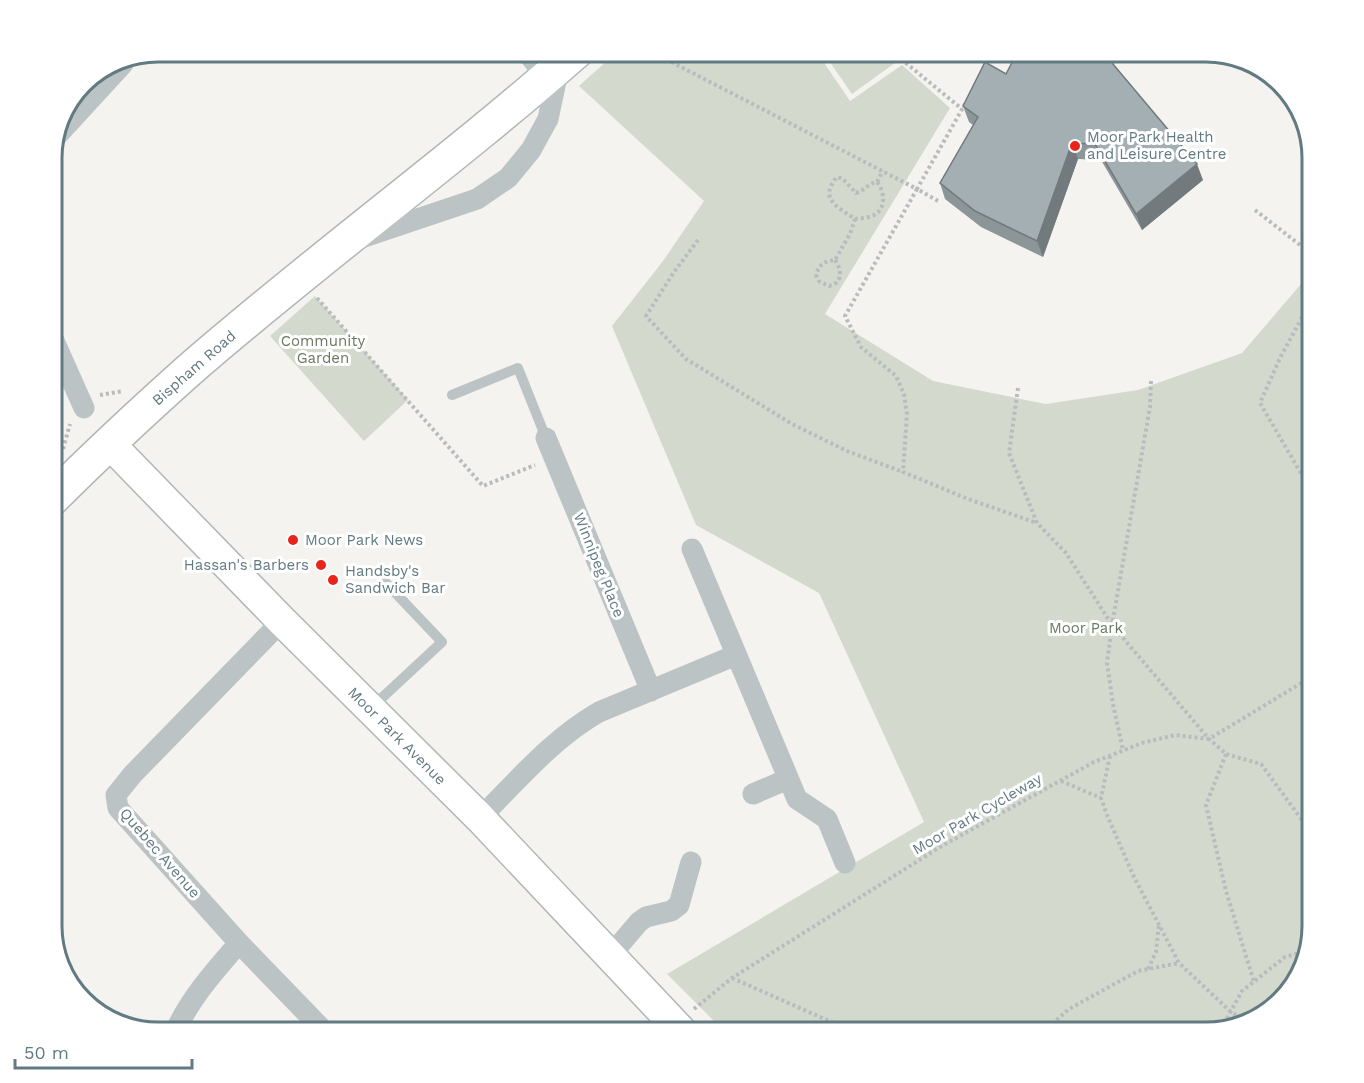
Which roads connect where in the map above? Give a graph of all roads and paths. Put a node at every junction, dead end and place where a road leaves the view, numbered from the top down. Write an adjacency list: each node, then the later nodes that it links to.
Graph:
1 (671, 62): 10 (path)
2 (905, 62): 8 (path)
3 (987, 62): 5 (path)
4 (560, 66): 17 (main road, Bispham Road); 17 (street, Bispham Road)
5 (982, 70)
6 (116, 72): 9 (street)
7 (967, 100): 8 (path)
8 (962, 109): 12 (path)
9 (69, 122)
10 (883, 171): 11 (path); 12 (path)
11 (878, 182): 15 (path); 15 (path)
12 (918, 189): 13 (path); 29 (path)
13 (938, 201)
14 (1255, 210): 18 (path)
15 (855, 219): 19 (path)
16 (698, 240): 29 (path)
17 (343, 244): 20 (main road, Bispham Road)
18 (1302, 246)
19 (835, 260): 19 (path)
20 (301, 279): 27 (main road, Bispham Road); 28 (path)
21 (1302, 317): 30 (path)
22 (62, 359): 26 (street)
23 (1151, 381): 36 (path)
24 (1018, 388): 32 (path)
25 (452, 395): 28 (lane)
26 (84, 408)
27 (109, 443): 31 (main road, Bispham Road); 35 (street, Moor Park Avenue)
28 (550, 448): 39 (street, Winnipeg Place)
29 (903, 472): 32 (path)
30 (1302, 475)
31 (62, 489)
32 (1037, 523): 36 (path)
33 (692, 549): 37 (street)
34 (385, 582): 40 (lane)
35 (282, 621): 40 (street, Moor Park Avenue); 54 (street, Quebec Avenue)
36 (1112, 625): 41 (path); 42 (path)
37 (736, 655): 39 (street); 45 (street)
38 (1302, 683): 41 (path)
39 (651, 691): 49 (street)
40 (370, 709): 49 (street, Moor Park Avenue)
41 (1209, 739): 42 (path, Moor Park Cycleway); 43 (path)
42 (1123, 750): 44 (path, Moor Park Cycleway)
43 (1226, 754): 50 (path); 60 (path)
44 (1110, 756): 46 (path, Moor Park Cycleway); 48 (path)
45 (788, 779): 47 (street); 52 (street)
46 (1060, 781): 48 (path); 59 (path, Moor Park Cycleway)
47 (753, 795)
48 (1101, 798): 53 (path)
49 (480, 818): 56 (street, Moor Park Avenue)
50 (1302, 820)
51 (691, 862): 56 (street)
52 (845, 862)
53 (1159, 924): 57 (path); 58 (path)
54 (238, 943): 64 (street); 65 (street, Quebec Avenue)
55 (1298, 953): 60 (path)
56 (610, 956): 66 (street, Moor Park Avenue)
57 (1179, 963): 58 (path); 61 (path)
58 (1147, 969): 69 (path)
59 (732, 978): 67 (path, Moor Park Cycleway); 68 (path)
60 (1254, 982): 61 (path)
61 (1231, 1012): 62 (path); 63 (path)
62 (1238, 1016)
63 (1227, 1019)
64 (180, 1022)
65 (315, 1022)
66 (667, 1022)
67 (683, 1022)
68 (831, 1022)
69 (1054, 1022)

